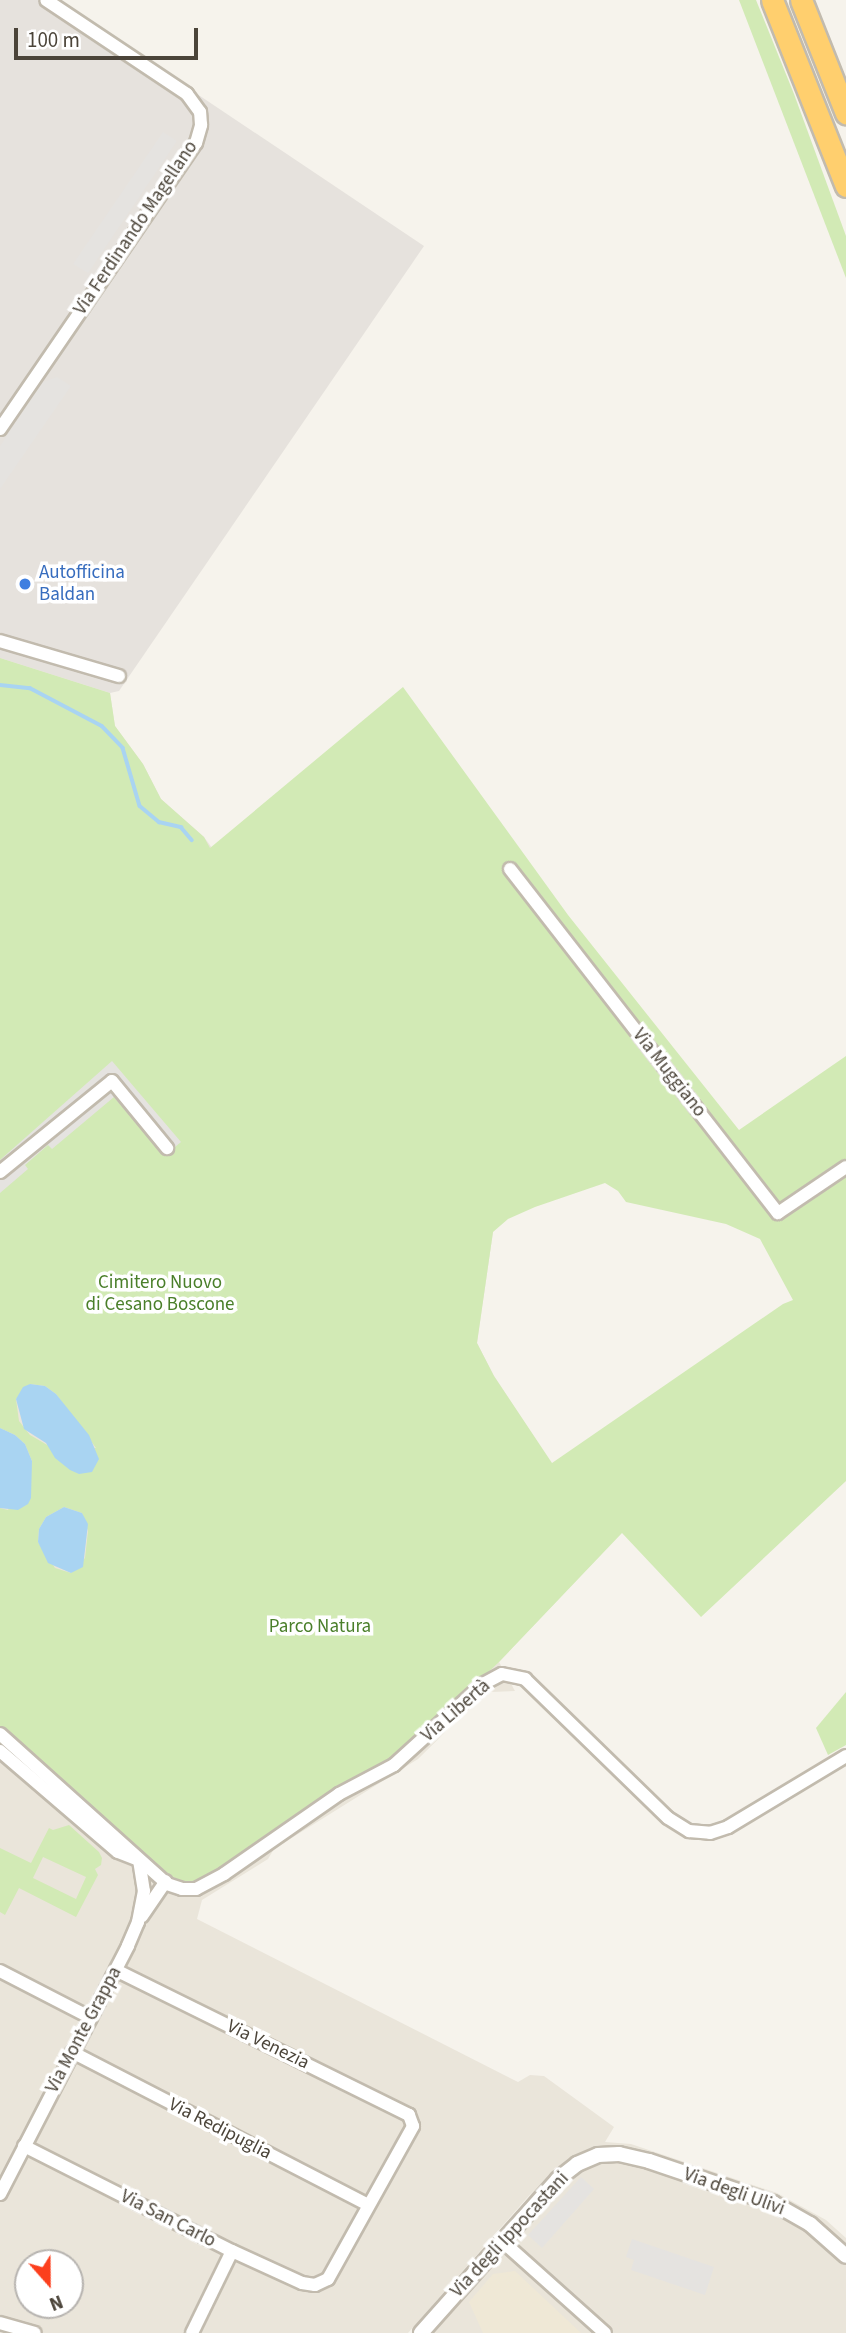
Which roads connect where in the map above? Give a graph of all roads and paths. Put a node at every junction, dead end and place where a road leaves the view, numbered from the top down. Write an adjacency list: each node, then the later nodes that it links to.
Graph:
1 (46, 0): 6 (street, Via Ferdinando Magellano)
2 (772, 0): 5 (highway)
3 (801, 0): 4 (highway)
4 (846, 113)
5 (846, 186)
6 (0, 429)
7 (0, 641): 8 (street)
8 (119, 676)
9 (510, 869): 11 (street, Via Muggiano)
10 (167, 1149): 12 (street)
11 (846, 1167)
12 (0, 1172)
13 (0, 1734): 16 (street, Via Libertà)
14 (0, 1751): 16 (street, Via Libertà)
15 (846, 1756): 17 (street, Via Libertà)
16 (139, 1860): 17 (street, Via Libertà); 18 (street, Via Monte Grappa)
17 (166, 1881): 18 (street)
18 (138, 1922): 19 (street, Via Monte Grappa)
19 (116, 1970): 21 (street, Via Monte Grappa); 26 (street, Via Venezia)
20 (0, 1971): 21 (street)
21 (90, 2018): 22 (street, Via Monte Grappa)
22 (72, 2052): 23 (street, Via Monte Grappa); 26 (street, Via Redipuglia)
23 (24, 2146): 25 (street, Via Monte Grappa); 28 (street, Via San Carlo)
24 (610, 2154): 27 (street, Via degli Ippocastani); 29 (street, Via degli Ulivi)
25 (0, 2194)
26 (368, 2205): 28 (street, Via San Carlo)
27 (502, 2241): 33 (street, Via degli Ippocastani); 34 (street)
28 (232, 2251): 32 (street)
29 (846, 2256)
30 (0, 2323): 31 (street)
31 (35, 2333)
32 (192, 2333)
33 (421, 2333)
34 (605, 2333)

